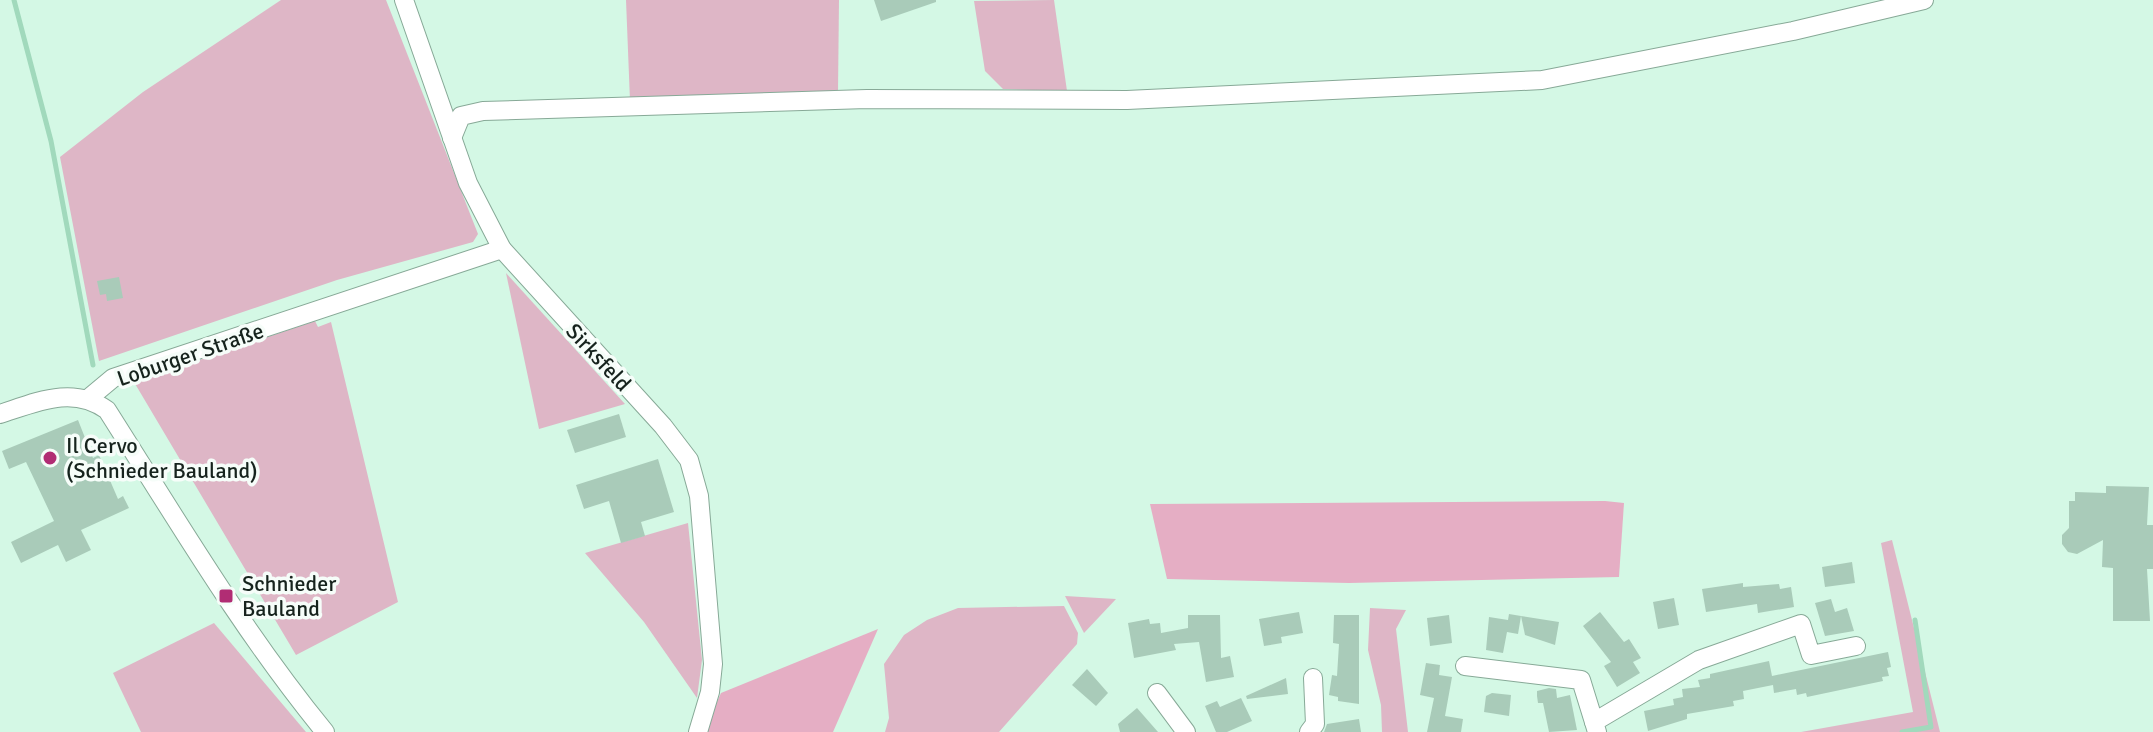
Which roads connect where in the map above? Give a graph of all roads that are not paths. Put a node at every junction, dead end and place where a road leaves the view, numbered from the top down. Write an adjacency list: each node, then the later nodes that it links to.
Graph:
1 (404, 0): 3 (street, Sirksfeld)
2 (1924, 0): 3 (street)
3 (452, 138): 4 (street, Sirksfeld)
4 (502, 249): 5 (street, Loburger Straße); 13 (street, Sirksfeld)
5 (89, 398): 6 (street); 12 (street, Loburger Straße)
6 (0, 414)
7 (1856, 646): 11 (street)
8 (1465, 666): 11 (street)
9 (1313, 678): 15 (street)
10 (1157, 693): 14 (street)
11 (1596, 727)
12 (325, 732)
13 (698, 732)
14 (1186, 732)
15 (1309, 732)

